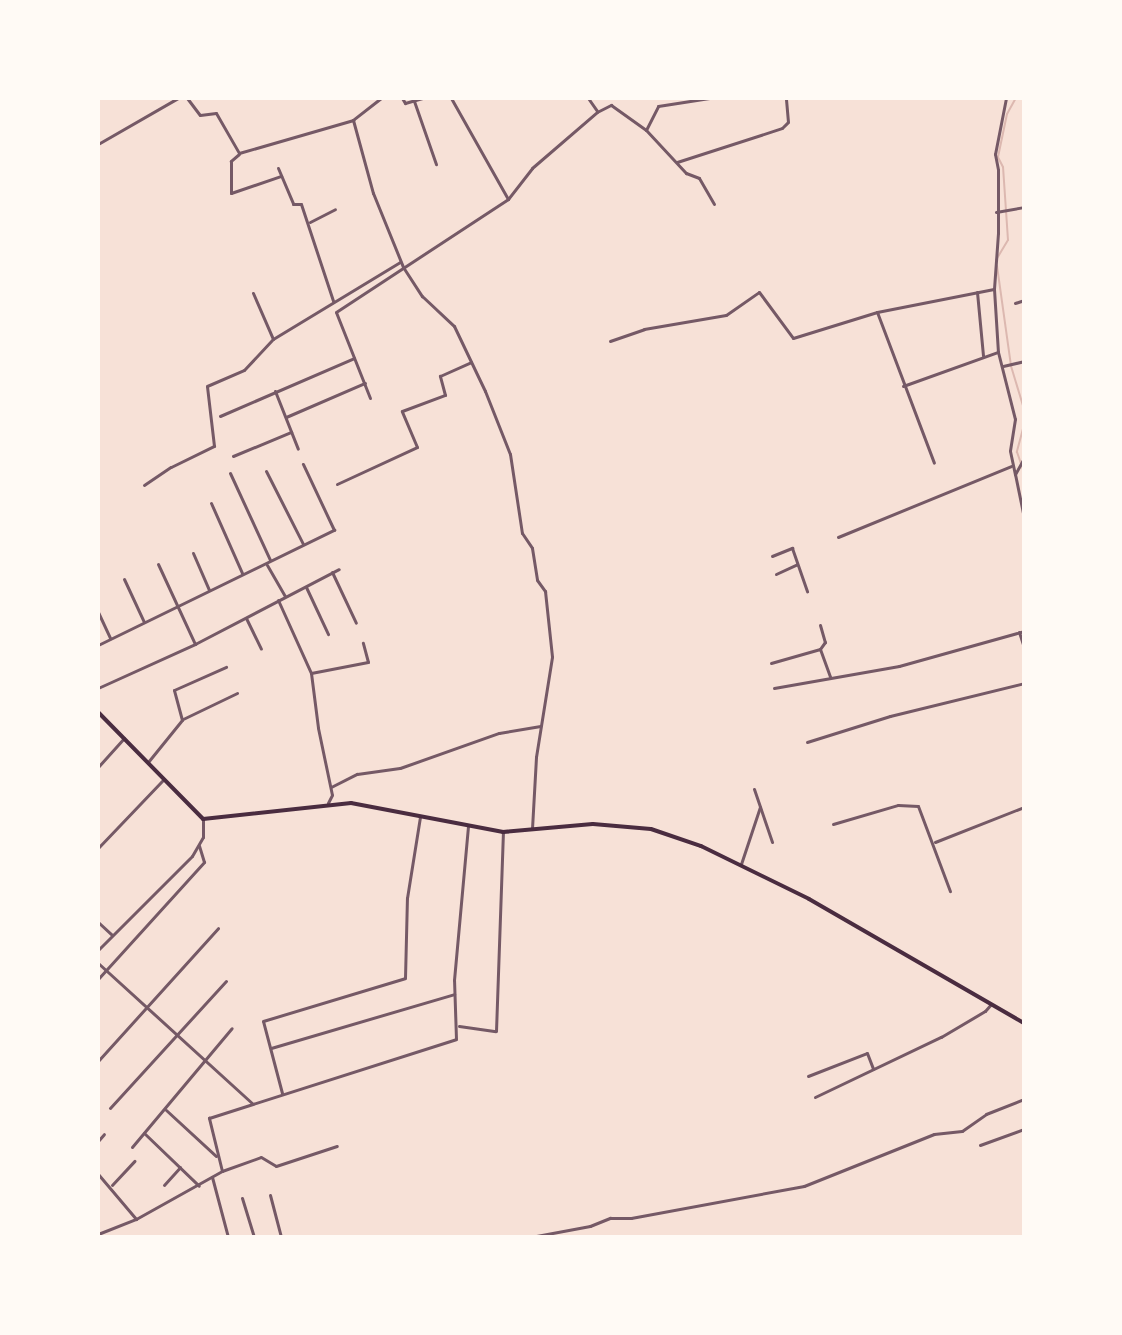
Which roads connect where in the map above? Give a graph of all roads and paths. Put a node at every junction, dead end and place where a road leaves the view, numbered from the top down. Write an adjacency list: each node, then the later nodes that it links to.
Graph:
1 (178, 98): 15 (street)
2 (187, 98): 16 (street)
3 (381, 98): 13 (street)
4 (402, 98): 11 (street)
5 (423, 98): 11 (street)
6 (451, 98): 21 (street)
7 (588, 98): 12 (street)
8 (709, 98): 14 (street)
9 (786, 98): 17 (street)
10 (1006, 98): 25 (street)
11 (414, 101): 18 (street)
12 (597, 112): 14 (street); 21 (street)
13 (353, 120): 16 (street); 27 (street)
14 (646, 130): 17 (street)
15 (98, 144)
16 (239, 153): 20 (street)
17 (677, 162): 22 (street)
18 (436, 164)
19 (278, 168): 20 (street)
20 (281, 176): 26 (street)
21 (508, 199): 28 (street)
22 (714, 204)
23 (1024, 207): 25 (street)
24 (335, 209): 26 (street)
25 (999, 212): 29 (street)
26 (308, 223): 33 (street)
27 (400, 262): 28 (street); 33 (street)
28 (403, 267): 40 (street); 42 (street)
29 (994, 289): 30 (street); 38 (street)
30 (977, 292): 35 (street); 39 (street)
31 (253, 293): 36 (street)
32 (1024, 300): 34 (street)
33 (333, 301): 36 (street)
34 (1015, 303)
35 (877, 312): 37 (street); 45 (street)
36 (273, 339): 61 (street)
37 (610, 341)
38 (998, 352): 39 (street); 43 (street)
39 (983, 357): 45 (street)
40 (354, 358): 44 (street); 46 (street)
41 (1024, 361): 43 (street)
42 (471, 362): 60 (street); 106 (street)
43 (1003, 366): 56 (street)
44 (365, 383): 47 (street); 49 (street)
45 (903, 386): 54 (street)
46 (275, 391): 48 (street); 49 (street)
47 (370, 398)
48 (220, 416)
49 (286, 417): 50 (street)
50 (291, 432): 51 (street); 52 (street)
51 (298, 449)
52 (233, 456)
53 (1023, 459): 58 (street)
54 (934, 463)
55 (303, 464): 65 (street)
56 (1011, 466): 58 (street); 64 (street)
57 (266, 471): 65 (street)
58 (1016, 472): 63 (street)
59 (230, 473): 68 (street)
60 (337, 484)
61 (144, 485)
62 (211, 503): 73 (street)
63 (1024, 518)
64 (838, 537)
65 (303, 544): 68 (street)
66 (193, 553): 77 (street)
67 (772, 556): 70 (street)
68 (268, 562): 73 (street); 79 (street)
69 (158, 564): 81 (street)
70 (797, 564): 74 (street); 78 (street)
71 (339, 569): 72 (street)
72 (332, 572): 76 (street); 85 (street)
73 (242, 574): 77 (street)
74 (776, 574)
75 (124, 579): 84 (street)
76 (306, 587): 79 (street); 88 (street)
77 (209, 591): 81 (street)
78 (807, 591)
79 (285, 596): 80 (street)
80 (278, 600): 83 (street); 98 (street)
81 (177, 607): 84 (street); 91 (street)
82 (98, 612): 89 (street)
83 (246, 618): 91 (street); 94 (street)
84 (144, 622): 89 (street)
85 (356, 623)
86 (820, 625): 95 (street)
87 (1022, 632): 93 (street); 99 (street)
88 (328, 634)
89 (110, 638): 92 (street)
90 (363, 643): 98 (street)
91 (195, 644): 101 (street)
92 (98, 645)
93 (1024, 647)
94 (261, 649)
95 (820, 649): 96 (street); 99 (street)
96 (771, 663)
97 (226, 667): 105 (street)
98 (311, 673): 112 (street)
99 (830, 678): 102 (street)
100 (1024, 683): 108 (street)
101 (98, 688)
102 (774, 688)
103 (237, 693): 105 (street)
104 (98, 712): 107 (main road)
105 (182, 720): 109 (street)
106 (541, 726): 112 (street); 121 (street)
107 (124, 738): 109 (main road); 110 (street)
108 (807, 742)
109 (148, 762): 111 (main road)
110 (98, 767)
111 (164, 779): 118 (main road); 126 (street)
112 (331, 787): 114 (street)
113 (754, 789): 115 (street)
114 (328, 803): 117 (main road); 118 (main road)
115 (760, 807): 123 (street); 127 (street)
116 (1024, 807): 124 (street)
117 (420, 817): 120 (main road); 144 (street)
118 (203, 819): 125 (street)
119 (833, 824): 124 (street)
120 (468, 826): 122 (main road); 137 (street)
121 (532, 829): 122 (main road); 127 (main road)
122 (503, 832): 141 (street)
123 (772, 842)
124 (933, 843): 128 (street)
125 (199, 846): 131 (street); 134 (street)
126 (98, 848)
127 (741, 866): 138 (main road)
128 (950, 891)
129 (98, 922): 131 (street)
130 (218, 928): 139 (street)
131 (112, 935): 132 (street)
132 (98, 950)
133 (98, 963): 134 (street)
134 (106, 970): 135 (street); 139 (street)
135 (98, 979)
136 (226, 981): 143 (street)
137 (454, 994): 141 (street); 144 (street)
138 (991, 1004): 140 (main road); 147 (street)
139 (146, 1007): 143 (street); 145 (street)
140 (1024, 1023)
141 (457, 1026): 149 (street)
142 (232, 1028): 146 (street)
143 (178, 1034): 146 (street); 153 (street)
144 (271, 1048): 149 (street)
145 (98, 1061)
146 (207, 1062): 152 (street); 154 (street)
147 (873, 1069): 148 (street); 150 (street)
148 (808, 1076)
149 (282, 1093): 152 (street)
150 (815, 1097)
151 (1024, 1099): 178 (street)
152 (253, 1103): 162 (street)
153 (110, 1108)
154 (165, 1109): 156 (street); 162 (street)
155 (1024, 1129): 159 (street)
156 (144, 1132): 161 (street); 164 (street)
157 (104, 1134): 158 (street)
158 (98, 1141)
159 (980, 1145)
160 (337, 1146): 165 (street)
161 (132, 1147)
162 (219, 1159): 165 (street)
163 (134, 1161): 169 (street)
164 (180, 1167): 168 (street); 170 (street)
165 (222, 1171): 167 (street)
166 (98, 1174): 169 (street)
167 (212, 1177): 170 (street); 175 (street)
168 (164, 1185)
169 (111, 1186): 173 (street)
170 (199, 1186): 173 (street)
171 (270, 1195): 177 (street)
172 (242, 1198): 176 (street)
173 (136, 1219): 174 (street)
174 (98, 1234)
175 (228, 1237)
176 (254, 1237)
177 (281, 1237)
178 (531, 1237)

